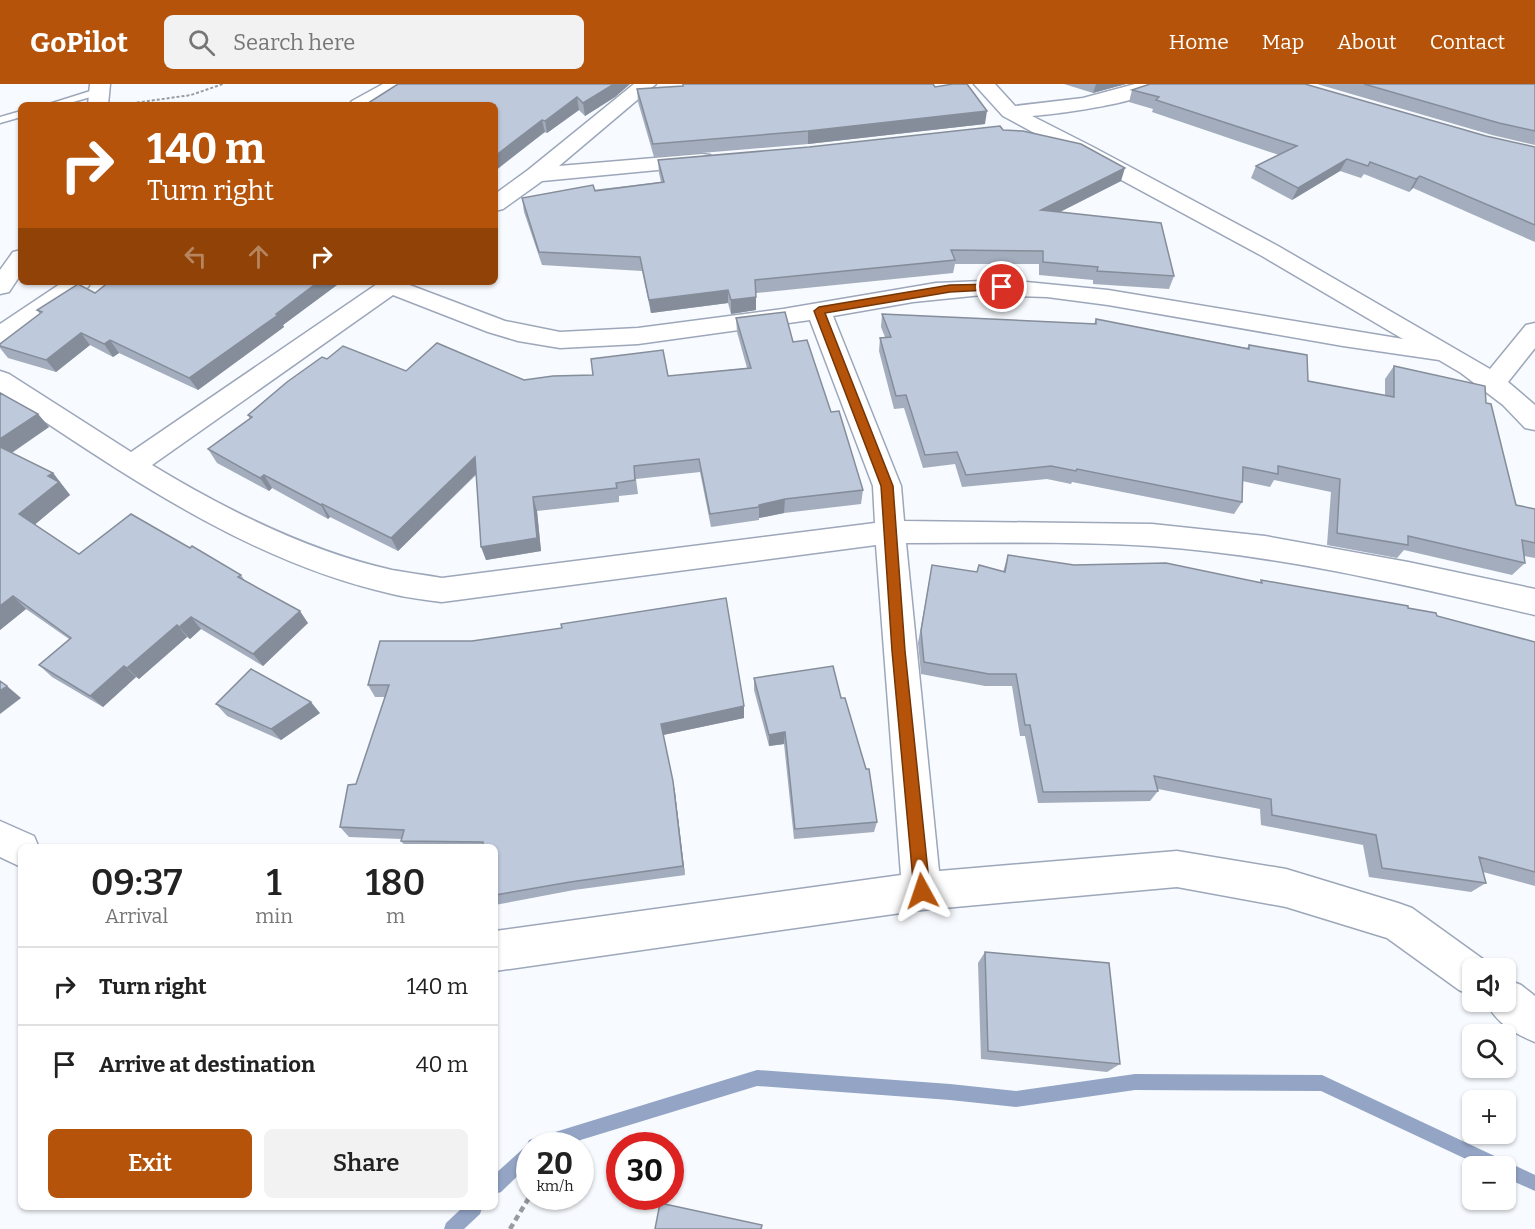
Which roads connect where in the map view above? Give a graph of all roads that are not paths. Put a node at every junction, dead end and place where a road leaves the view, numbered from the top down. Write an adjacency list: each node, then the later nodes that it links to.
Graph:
1 (397, 84): 7 (street)
2 (646, 84): 12 (street)
3 (984, 84): 10 (street)
4 (1153, 84): 10 (street)
5 (99, 93): 6 (lane)
6 (63, 102)
7 (364, 102)
8 (18, 115): 9 (lane)
9 (0, 120)
10 (1005, 122): 22 (street)
11 (720, 159): 12 (street)
12 (536, 175): 13 (street)
13 (498, 202)
14 (18, 261): 18 (street)
15 (75, 285): 21 (street)
16 (393, 285): 26 (street)
17 (396, 285): 19 (street)
18 (0, 286)
19 (819, 311): 22 (street); 27 (street)
20 (1535, 331): 24 (street)
21 (0, 336)
22 (1447, 353): 24 (street)
23 (0, 380): 26 (street)
24 (1492, 384): 25 (street)
25 (1535, 421)
26 (131, 466): 27 (street)
27 (891, 532): 28 (street); 31 (street)
28 (1535, 603)
29 (0, 838): 30 (street)
30 (18, 847)
31 (922, 891): 32 (street); 33 (street)
32 (498, 951)
33 (1462, 968)
34 (1516, 1007): 35 (street)
35 (1535, 1021)

